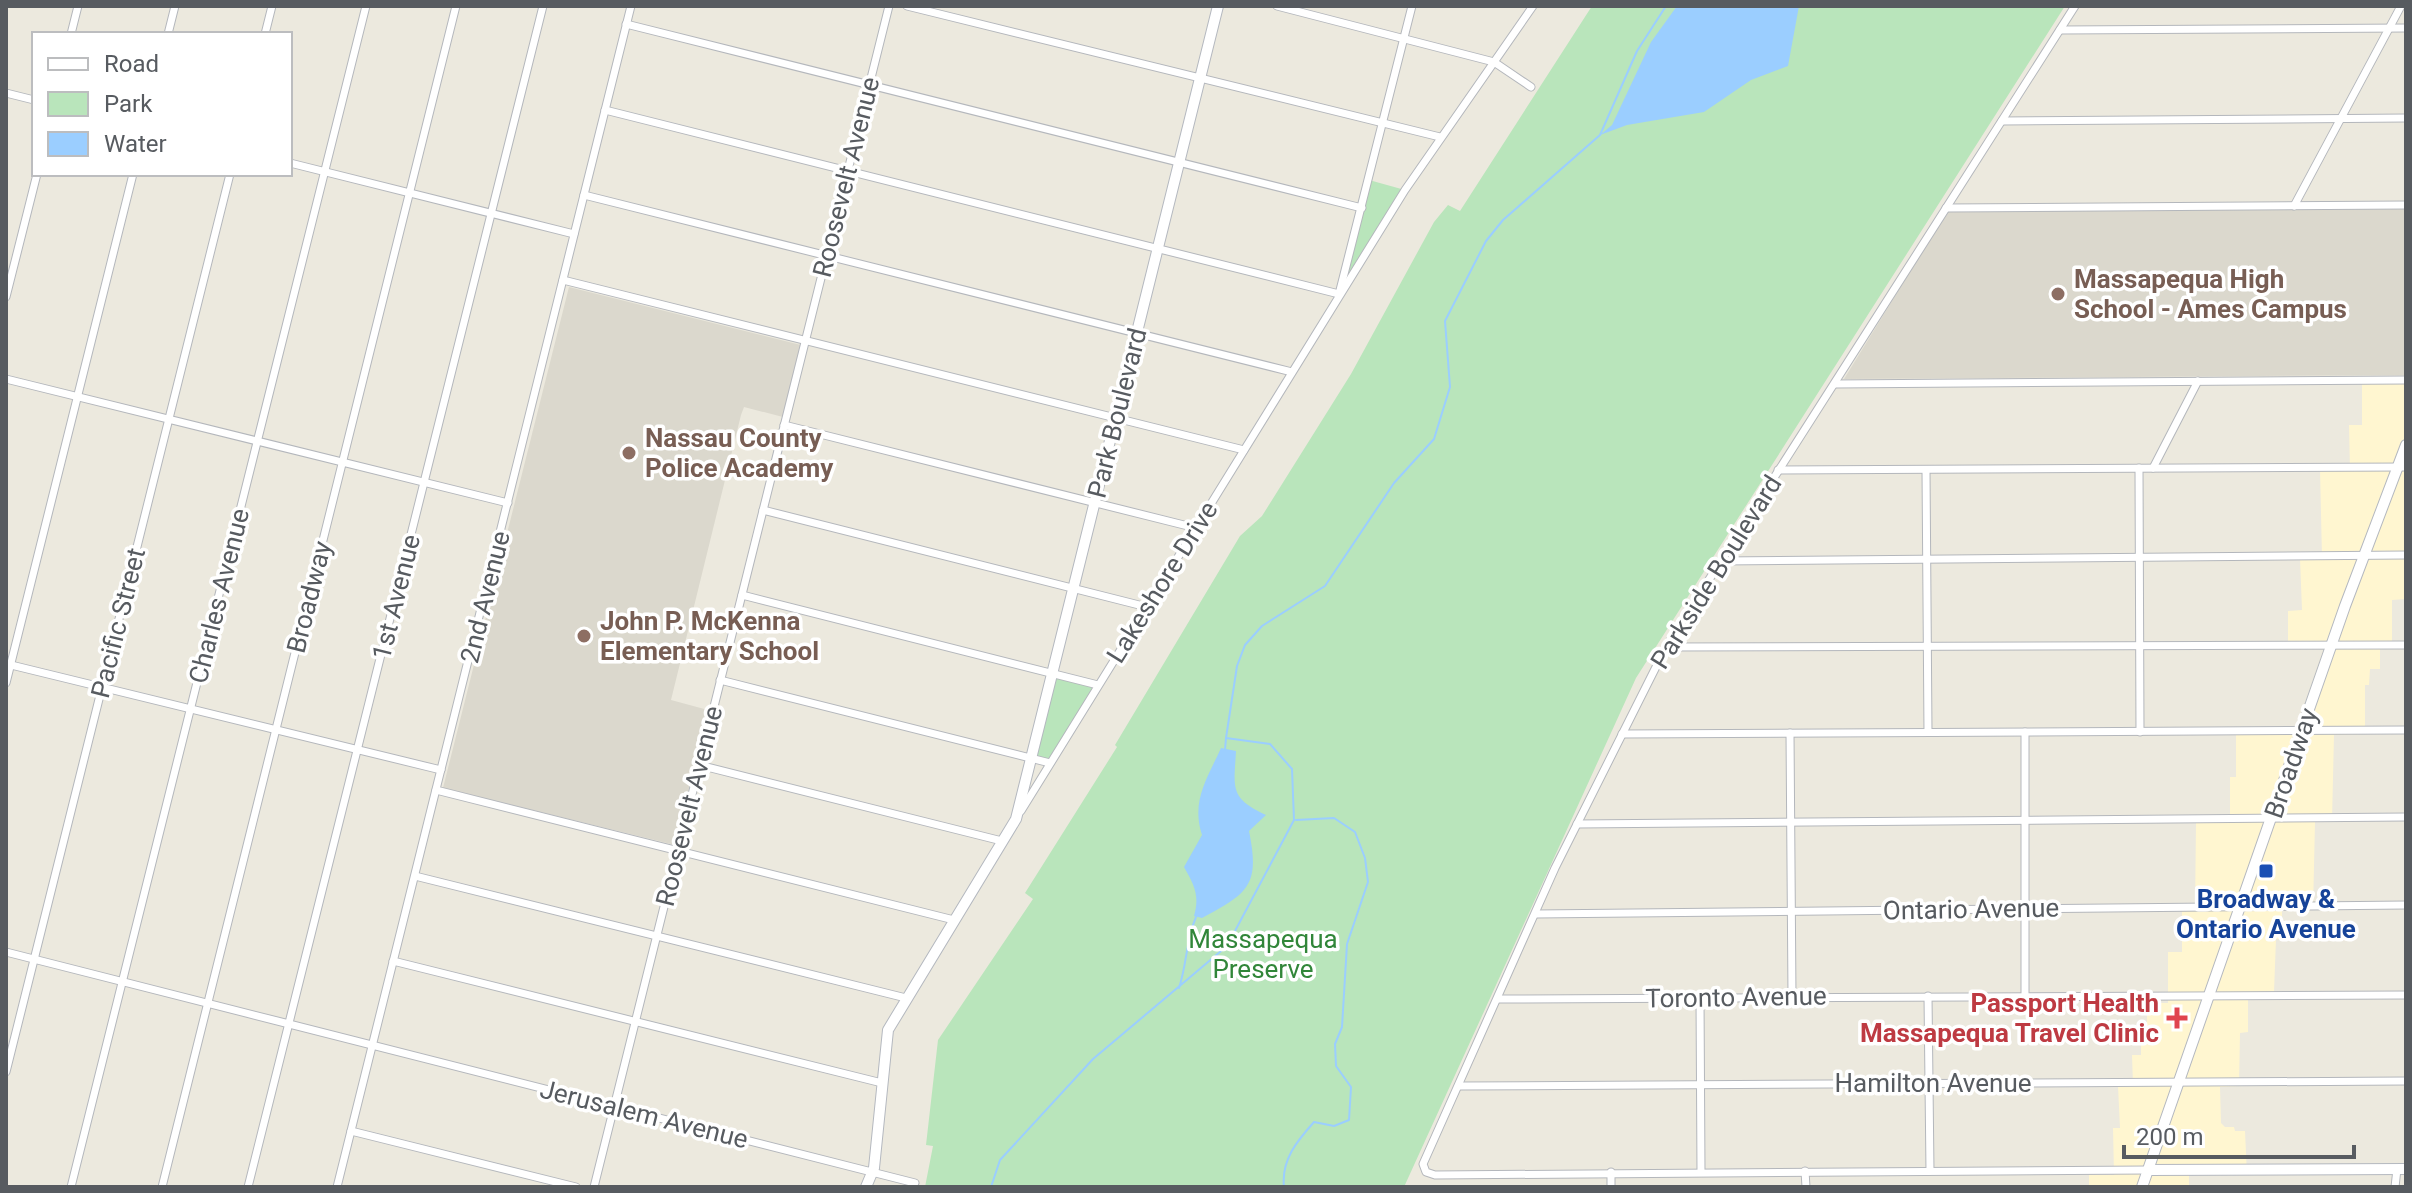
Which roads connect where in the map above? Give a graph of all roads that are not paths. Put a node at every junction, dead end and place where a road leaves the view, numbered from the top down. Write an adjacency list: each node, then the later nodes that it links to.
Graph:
1 (78, 6): 20 (street)
2 (175, 6): 21 (street)
3 (272, 6): 22 (street)
4 (366, 6): 39 (street, Charles Avenue)
5 (456, 6): 43 (street, Broadway)
6 (543, 6): 49 (street, 1st Avenue)
7 (631, 6): 16 (street, 2nd Avenue)
8 (889, 6): 26 (street, Roosevelt Avenue)
9 (907, 6): 25 (street)
10 (1218, 6): 25 (street, Park Boulevard)
11 (1277, 6): 23 (street)
12 (1412, 6): 23 (street)
13 (1533, 6): 24 (street, Lakeshore Drive)
14 (2075, 6): 19 (street, Parkside Boulevard)
15 (2401, 6): 18 (street)
16 (626, 24): 26 (street); 30 (street, 2nd Avenue)
17 (2406, 28): 18 (street)
18 (2389, 29): 19 (street); 31 (street)
19 (2060, 30): 33 (street, Parkside Boulevard)
20 (72, 32)
21 (168, 32)
22 (266, 32)
23 (1404, 38): 24 (street); 34 (street)
24 (1494, 62): 27 (street); 35 (street, Lakeshore Drive)
25 (1200, 78): 34 (street); 36 (street, Park Boulevard)
26 (869, 85): 36 (street); 38 (street, Roosevelt Avenue)
27 (1531, 87)
28 (6, 93): 29 (street)
29 (32, 100)
30 (605, 110): 38 (street); 44 (street, 2nd Avenue)
31 (2341, 118): 32 (street); 33 (street); 46 (street)
32 (2406, 118)
33 (2002, 121): 48 (street, Parkside Boulevard)
34 (1383, 123): 35 (street); 47 (street)
35 (1440, 137): 54 (street, Lakeshore Drive)
36 (1179, 162): 47 (street); 51 (street, Park Boulevard)
37 (292, 164): 39 (street)
38 (848, 170): 51 (street); 52 (street, Roosevelt Avenue)
39 (325, 172): 43 (street); 67 (street, Charles Avenue)
40 (36, 176): 55 (street)
41 (132, 176): 63 (street)
42 (230, 176): 65 (street, Pacific Street)
43 (410, 193): 49 (street); 70 (street, Broadway)
44 (584, 195): 50 (street, 2nd Avenue); 52 (street)
45 (2406, 205): 46 (street)
46 (2294, 206): 48 (street)
47 (1362, 208): 54 (street)
48 (1946, 208): 62 (street, Parkside Boulevard)
49 (491, 213): 50 (street); 76 (street, 1st Avenue)
50 (574, 234): 53 (street, 2nd Avenue)
51 (1158, 247): 54 (street); 56 (street, Park Boulevard)
52 (827, 255): 56 (street); 57 (street, Roosevelt Avenue)
53 (563, 280): 57 (street); 77 (street, 2nd Avenue)
54 (1339, 294): 58 (street, Lakeshore Drive)
55 (6, 297)
56 (1136, 333): 58 (street); 64 (street, Park Boulevard)
57 (805, 340): 64 (street); 66 (street, Roosevelt Avenue)
58 (1292, 372): 69 (street, Lakeshore Drive)
59 (6, 379): 63 (street)
60 (2406, 380): 61 (street)
61 (2198, 381): 62 (street); 73 (street)
62 (1835, 384): 74 (street, Parkside Boulevard)
63 (77, 396): 65 (street); 94 (street)
64 (1115, 417): 69 (street); 78 (street, Park Boulevard)
65 (169, 419): 67 (street); 99 (street, Pacific Street)
66 (784, 425): 78 (street); 79 (street, Roosevelt Avenue)
67 (257, 441): 70 (street); 100 (street, Charles Avenue)
68 (2406, 445): 71 (street, Broadway)
69 (1244, 450): 80 (street, Lakeshore Drive)
70 (343, 462): 76 (street); 103 (street, Broadway)
71 (2402, 467): 73 (street); 83 (street, Broadway)
72 (2139, 468): 73 (street); 75 (street); 82 (street)
73 (2153, 468)
74 (1778, 470): 75 (street); 85 (street, Parkside Boulevard)
75 (1926, 470): 84 (street)
76 (424, 482): 77 (street); 109 (street, 1st Avenue)
77 (508, 503): 113 (street, 2nd Avenue)
78 (1094, 503): 80 (street); 86 (street, Park Boulevard)
79 (763, 510): 86 (street); 87 (street, Roosevelt Avenue)
80 (1196, 528): 88 (street, Lakeshore Drive)
81 (2406, 555): 83 (street)
82 (2140, 556): 83 (street); 84 (street); 89 (street)
83 (2363, 556): 90 (street, Broadway)
84 (1926, 560): 85 (street); 92 (street)
85 (1720, 561): 93 (street, Parkside Boulevard)
86 (1073, 588): 88 (street); 95 (street, Park Boulevard)
87 (742, 595): 95 (street); 96 (street, Roosevelt Avenue)
88 (1147, 607): 98 (street, Lakeshore Drive)
89 (2141, 644): 90 (street); 92 (street); 106 (street)
90 (2332, 645): 91 (street); 101 (street, Broadway)
91 (2406, 645)
92 (1927, 646): 93 (street); 104 (street)
93 (1666, 647): 108 (street, Parkside Boulevard)
94 (8, 664): 97 (street); 99 (street)
95 (1052, 673): 98 (street); 110 (street, Park Boulevard)
96 (720, 680): 110 (street); 112 (street, Roosevelt Avenue)
97 (6, 683)
98 (1098, 685): 111 (street, Lakeshore Drive)
99 (102, 688): 100 (street); 132 (street, Pacific Street)
100 (190, 710): 103 (street); 134 (street, Charles Avenue)
101 (2303, 730): 102 (street); 106 (street); 116 (street, Broadway)
102 (2406, 730)
103 (275, 731): 109 (street); 143 (street, Broadway)
104 (1928, 732): 105 (street); 107 (street)
105 (2025, 732): 106 (street); 118 (street)
106 (2140, 732)
107 (1790, 733): 108 (street); 119 (street)
108 (1622, 734): 120 (street, Parkside Boulevard)
109 (357, 751): 113 (street); 145 (street, 1st Avenue)
110 (1030, 758): 111 (street); 117 (street, Park Boulevard)
111 (1050, 763): 117 (street, Lakeshore Drive)
112 (699, 765): 121 (street); 122 (street, Roosevelt Avenue)
113 (441, 770): 114 (street, 2nd Avenue)
114 (436, 790): 122 (street); 123 (street, 2nd Avenue)
115 (2406, 817): 116 (street)
116 (2271, 818): 118 (street); 125 (street, Broadway)
117 (1016, 819): 121 (street, Lakeshore Drive)
118 (2025, 820): 119 (street); 126 (street)
119 (1791, 822): 120 (street); 127 (street)
120 (1577, 824): 128 (street, Parkside Boulevard)
121 (1002, 841): 129 (street, Lakeshore Drive)
122 (678, 850): 129 (street); 130 (street, Roosevelt Avenue)
123 (415, 876): 130 (street); 133 (street, 2nd Avenue)
124 (2406, 905): 125 (street, Ontario Avenue)
125 (2241, 907): 126 (street, Ontario Avenue); 140 (street, Broadway)
126 (2026, 909): 127 (street, Ontario Avenue); 135 (street)
127 (1791, 911): 128 (street, Ontario Avenue); 137 (street)
128 (1536, 914): 142 (street, Parkside Boulevard)
129 (954, 920): 141 (street, Lakeshore Drive)
130 (656, 936): 141 (street); 144 (street, Roosevelt Avenue)
131 (6, 952): 132 (street, Jerusalem Avenue)
132 (34, 960): 134 (street, Jerusalem Avenue); 147 (street, Pacific Street)
133 (393, 961): 144 (street); 146 (street, 2nd Avenue)
134 (122, 982): 143 (street, Jerusalem Avenue); 164 (street, Charles Avenue)
135 (2025, 995): 138 (street, Toronto Avenue); 140 (street, Toronto Avenue)
136 (2406, 995): 140 (street, Toronto Avenue)
137 (1792, 996): 138 (street, Toronto Avenue); 139 (street, Toronto Avenue)
138 (1928, 996): 151 (street)
139 (1700, 997): 142 (street, Toronto Avenue); 152 (street)
140 (2210, 997): 149 (street, Broadway)
141 (906, 998): 150 (street, Lakeshore Drive)
142 (1499, 999): 153 (street, Parkside Boulevard)
143 (207, 1004): 145 (street, Jerusalem Avenue); 165 (street, Broadway)
144 (635, 1021): 150 (street); 154 (street, Roosevelt Avenue)
145 (289, 1024): 146 (street, Jerusalem Avenue); 166 (street, 1st Avenue)
146 (372, 1045): 154 (street, Jerusalem Avenue); 155 (street, 2nd Avenue)
147 (6, 1072)
148 (2406, 1081): 149 (street, Hamilton Avenue)
149 (2179, 1082): 151 (street, Hamilton Avenue); 157 (street, Broadway)
150 (882, 1083): 160 (street, Lakeshore Drive)
151 (1929, 1083): 152 (street, Hamilton Avenue); 159 (street)
152 (1700, 1085): 153 (street, Hamilton Avenue); 162 (street)
153 (1460, 1086): 161 (street, Parkside Boulevard)
154 (614, 1106): 160 (street, Jerusalem Avenue); 169 (street, Roosevelt Avenue)
155 (351, 1131): 167 (street, 2nd Avenue); 168 (street)
156 (2401, 1169): 157 (street); 174 (street)
157 (2148, 1170): 159 (street); 173 (street, Broadway)
158 (1805, 1171): 159 (street); 162 (street); 172 (street)
159 (1930, 1171)
160 (873, 1172): 163 (street, Jerusalem Avenue); 170 (street, Lakeshore Drive)
161 (1611, 1172): 162 (street); 171 (street)
162 (1701, 1172)
163 (915, 1183)
164 (71, 1187)
165 (162, 1187)
166 (248, 1187)
167 (337, 1187)
168 (576, 1187)
169 (594, 1187)
170 (866, 1187)
171 (1611, 1187)
172 (1806, 1187)
173 (2142, 1187)
174 (2395, 1187)

